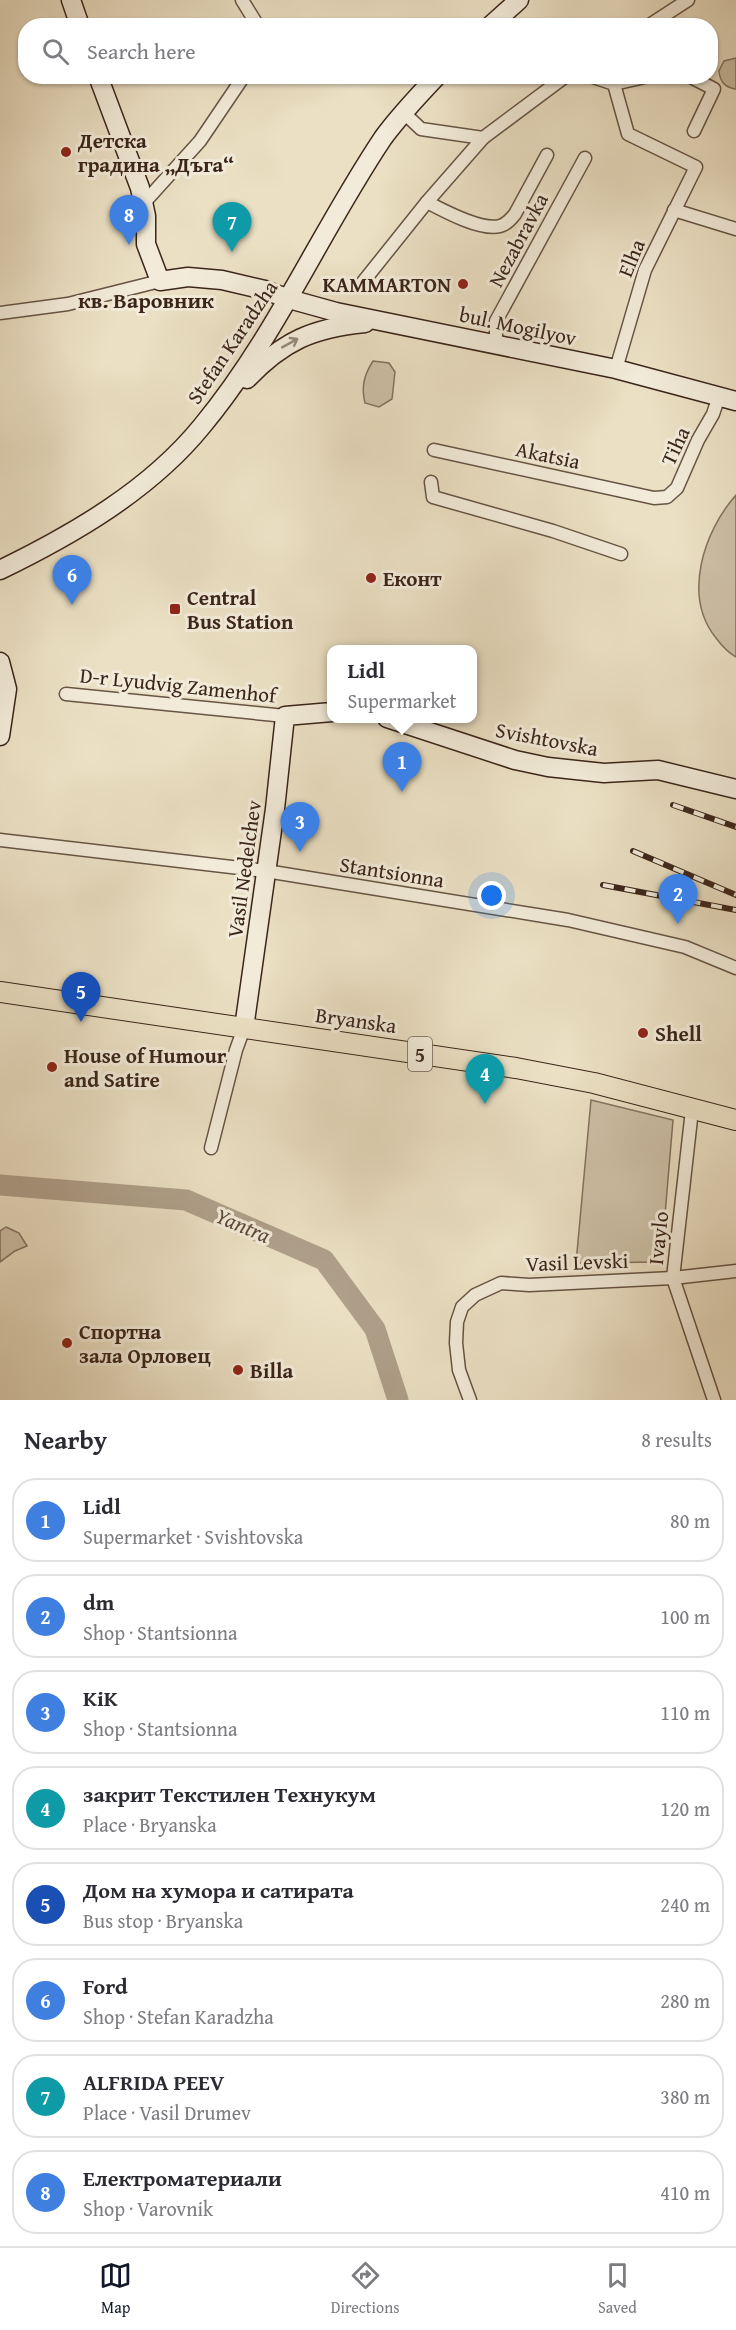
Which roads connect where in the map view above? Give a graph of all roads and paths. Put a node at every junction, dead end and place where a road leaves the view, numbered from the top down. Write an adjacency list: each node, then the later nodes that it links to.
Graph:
1 (71, 0): 5 (street)
2 (242, 0): 6 (street)
3 (519, 0): 7 (street)
4 (688, 0): 8 (street)
5 (77, 18)
6 (253, 18)
7 (499, 18)
8 (660, 18)
9 (101, 84): 21 (street)
10 (239, 84): 21 (street)
11 (429, 84): 15 (street, Stefan Karadzha)
12 (555, 84): 17 (street)
13 (614, 84): 22 (street, Elha)
14 (706, 84): 16 (street)
15 (403, 112): 17 (street); 26 (street, Stefan Karadzha)
16 (694, 131)
17 (483, 138): 20 (street)
18 (547, 155): 20 (street)
19 (585, 158): 29 (street, Nezabravka)
20 (427, 202): 25 (street)
21 (143, 204): 24 (street)
22 (674, 210): 23 (street); 30 (street, Elha)
23 (736, 229)
24 (160, 280): 26 (street, bul. Mogilyov); 27 (street)
25 (363, 282)
26 (289, 299): 28 (street, bul. Mogilyov); 32 (street, Stefan Karadzha)
27 (0, 313)
28 (385, 322): 29 (street, bul. Mogilyov); 32 (street, one-way to 28)
29 (496, 344): 30 (street, bul. Mogilyov)
30 (615, 369): 31 (street, bul. Mogilyov)
31 (727, 399): 35 (street, Tiha)
32 (202, 426): 37 (street, Stefan Karadzha)
33 (434, 450): 35 (street, Akatsia)
34 (431, 482): 36 (street)
35 (654, 498)
36 (621, 554)
37 (0, 570)
38 (0, 662): 43 (street)
39 (66, 694): 41 (street, D-r Lyudvig Zamenhof)
40 (327, 712): 41 (street)
41 (285, 716): 46 (street, Vasil Nedelchev)
42 (402, 723): 44 (street, Svishtovska)
43 (0, 736)
44 (736, 789)
45 (0, 840): 46 (street, Stantsionna)
46 (266, 871): 47 (street, Stantsionna); 49 (street, Vasil Nedelchev)
47 (736, 968)
48 (0, 992): 49 (main road, Bryanska / 5)
49 (244, 1028): 50 (main road, Bryanska / 5); 52 (street)
50 (692, 1110): 51 (main road, Bryanska / 5); 54 (street, Ivaylo)
51 (736, 1120)
52 (211, 1148)
53 (736, 1271): 54 (street, Vasil Levski)
54 (674, 1278): 55 (street, Vasil Levski); 56 (street, Ivaylo)
55 (470, 1400)
56 (714, 1400)

